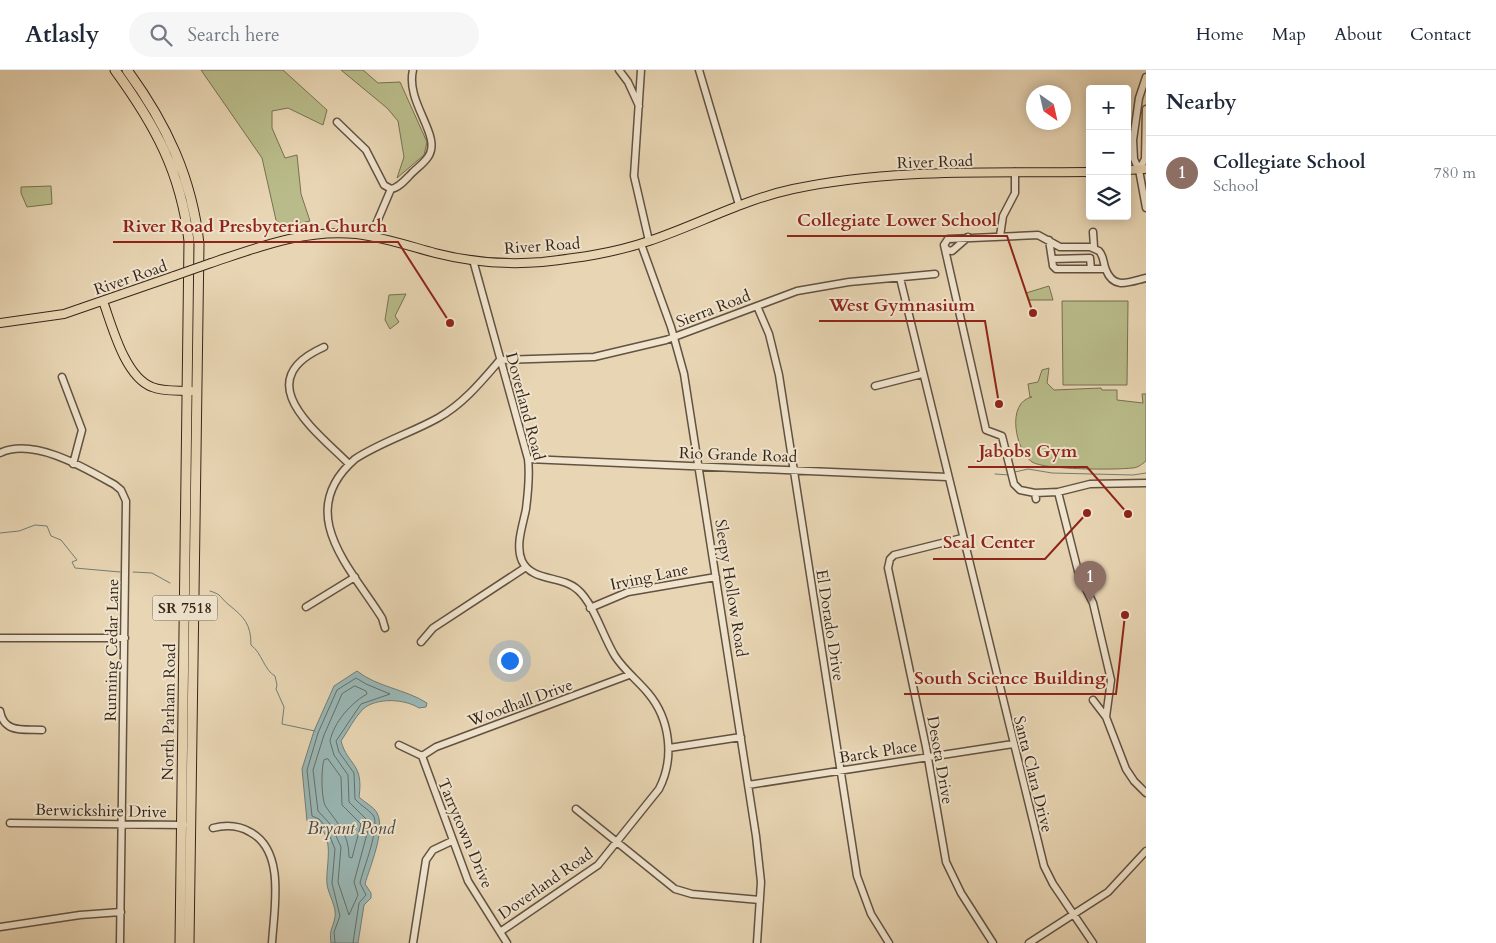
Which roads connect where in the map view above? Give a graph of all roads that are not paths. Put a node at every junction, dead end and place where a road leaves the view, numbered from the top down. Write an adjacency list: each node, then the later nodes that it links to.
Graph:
1 (115, 70): 41 (highway, North Parham Road)
2 (127, 70): 42 (highway, North Parham Road)
3 (412, 70): 14 (street)
4 (619, 70): 8 (street)
5 (641, 70): 8 (street, Sleepy Hollow Road)
6 (699, 70): 15 (street)
7 (1146, 77): 11 (street)
8 (640, 107): 22 (street, Sleepy Hollow Road)
9 (1146, 109): 11 (street)
10 (337, 122): 14 (street)
11 (1143, 170): 16 (street)
12 (1015, 172): 13 (main road, River Road); 15 (main road, River Road); 19 (street)
13 (1086, 172)
14 (391, 189): 18 (street)
15 (739, 205): 22 (main road, River Road)
16 (1146, 208)
17 (1094, 232): 24 (street)
18 (371, 236): 26 (main road, River Road); 32 (main road, River Road, bridge)
19 (1000, 236): 20 (street); 21 (street)
20 (968, 238): 23 (street); 23 (street)
21 (1049, 240): 24 (street); 25 (street)
22 (645, 242): 26 (main road, River Road); 35 (street, Sleepy Hollow Road)
23 (944, 245): 51 (street)
24 (1094, 247): 28 (street)
25 (1052, 259): 27 (street); 27 (street)
26 (473, 260): 37 (street, Doverland Road)
27 (1091, 269): 28 (street)
28 (1105, 269): 31 (street)
29 (935, 274): 30 (street, Sierra Road)
30 (900, 278): 33 (street, Sierra Road); 38 (street, Santa Clara Drive)
31 (1146, 278)
32 (103, 301): 34 (main road, River Road); 41 (main road)
33 (757, 306): 35 (street, Sierra Road); 48 (street, El Dorado Drive)
34 (0, 323)
35 (674, 337): 37 (street, Sierra Road); 47 (street, Sleepy Hollow Road)
36 (324, 347): 46 (street)
37 (500, 360): 44 (street, Doverland Road); 46 (street)
38 (922, 374): 40 (street); 49 (street, Santa Clara Drive)
39 (62, 377): 45 (street)
40 (875, 386)
41 (188, 391): 42 (main road); 79 (highway, North Parham Road / SR 7518)
42 (198, 391): 79 (highway, North Parham Road / SR 7518)
43 (0, 453): 45 (street, Running Cedar Lane)
44 (528, 459): 47 (street, Rio Grande Road); 53 (street, Doverland Road)
45 (73, 464): 60 (street, Running Cedar Lane)
46 (349, 464): 54 (street)
47 (699, 466): 48 (street, Rio Grande Road); 55 (street, Sleepy Hollow Road)
48 (793, 470): 49 (street, Rio Grande Road); 73 (street, El Dorado Drive)
49 (947, 476): 52 (street, Santa Clara Drive)
50 (1146, 483): 51 (street)
51 (1058, 492): 65 (street)
52 (962, 538): 68 (street, Santa Clara Drive); 72 (street, Desota Drive)
53 (526, 567): 57 (street, Doverland Road); 61 (street)
54 (355, 577): 56 (street); 58 (street)
55 (716, 578): 57 (street, Irving Lane); 67 (street, Sleepy Hollow Road)
56 (306, 607)
57 (590, 608): 62 (street, Doverland Road)
58 (385, 628)
59 (0, 638): 60 (street)
60 (125, 638): 78 (street, Running Cedar Lane)
61 (421, 642)
62 (629, 675): 70 (street, Doverland Road); 71 (street, Woodhall Drive)
63 (1093, 700): 65 (street)
64 (0, 711): 66 (street)
65 (1106, 717): 75 (street)
66 (42, 730)
67 (741, 738): 70 (street); 74 (street, Sleepy Hollow Road)
68 (1013, 744): 72 (street, Barck Place); 86 (street, Santa Clara Drive)
69 (399, 745): 71 (street)
70 (669, 748): 82 (street, Doverland Road)
71 (422, 756): 81 (street, Tarrytown Drive)
72 (928, 757): 73 (street, Barck Place); 97 (street, Desota Drive)
73 (840, 771): 74 (street, Barck Place); 96 (street, El Dorado Drive)
74 (748, 784): 84 (street, Sleepy Hollow Road)
75 (1146, 793)
76 (576, 809): 82 (street)
77 (10, 823): 78 (street, Berwickshire Drive)
78 (122, 824): 79 (street, Berwickshire Drive); 85 (street, Running Cedar Lane)
79 (186, 826): 90 (highway, North Parham Road / SR 7518); 91 (highway, North Parham Road / SR 7518)
80 (212, 828): 92 (street)
81 (452, 841): 88 (street, Tarrytown Drive); 93 (street)
82 (617, 843): 84 (street); 88 (street, Doverland Road)
83 (1146, 851): 86 (street)
84 (760, 900): 95 (street, Sleepy Hollow Road)
85 (120, 912): 87 (street); 89 (street, Running Cedar Lane)
86 (1074, 915): 98 (street); 99 (street, Santa Clara Drive)
87 (0, 927)
88 (500, 932): 94 (street, Tarrytown Drive)
89 (120, 943)
90 (180, 943)
91 (189, 943)
92 (272, 943)
93 (413, 943)
94 (507, 943)
95 (757, 943)
96 (889, 943)
97 (993, 943)
98 (1029, 943)
99 (1093, 943)

